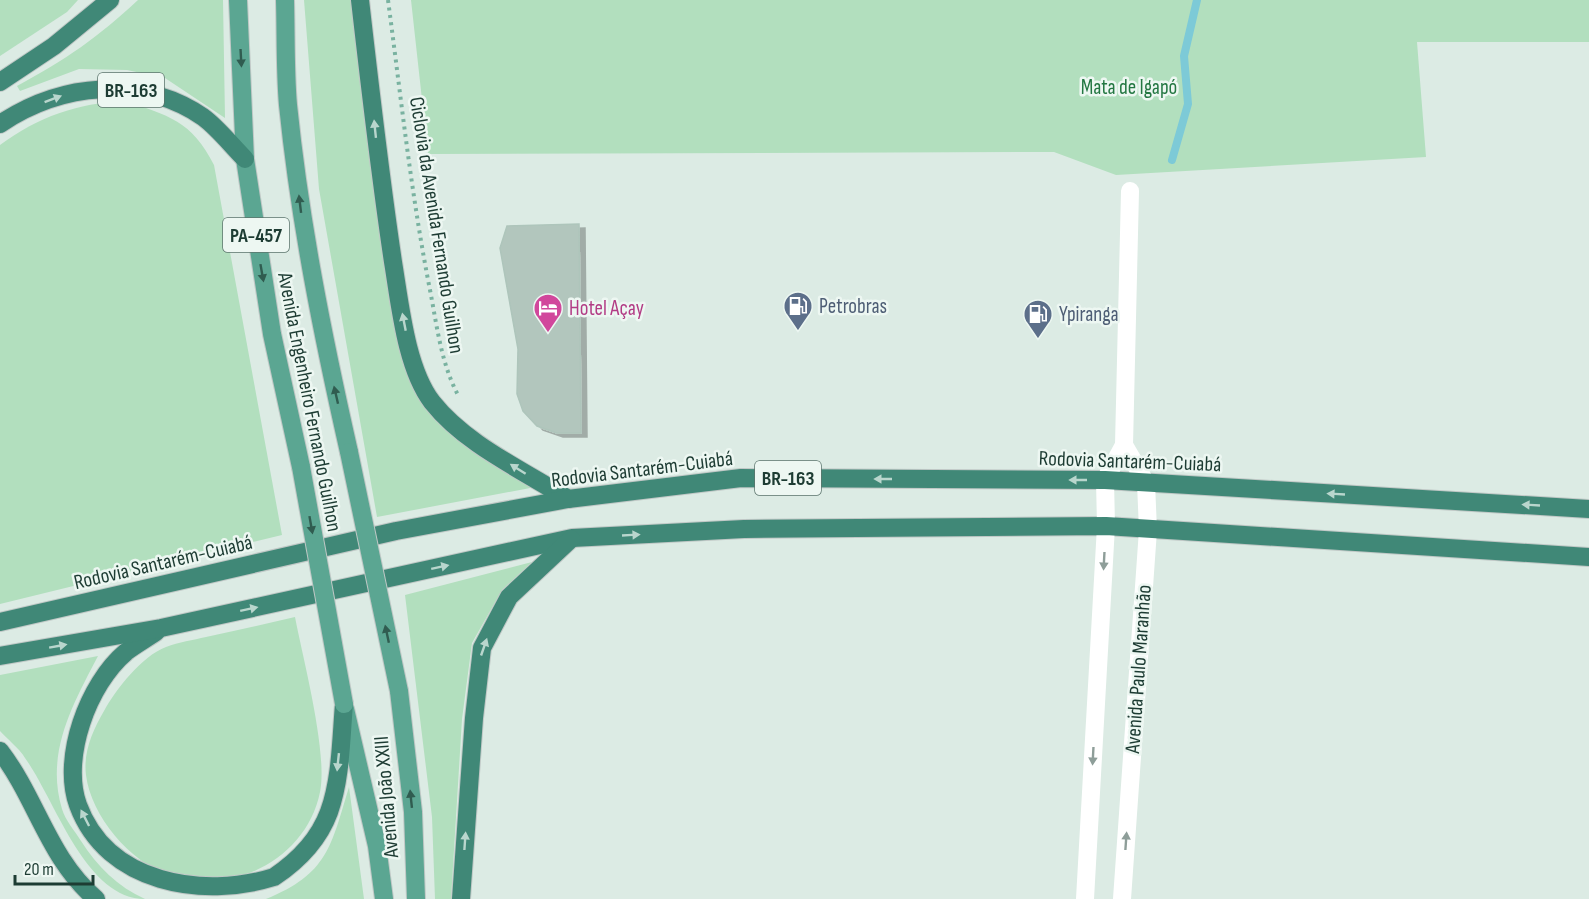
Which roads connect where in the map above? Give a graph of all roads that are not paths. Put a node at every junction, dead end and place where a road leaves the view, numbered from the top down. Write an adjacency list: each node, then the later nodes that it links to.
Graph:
1 (110, 0): 5 (highway)
2 (238, 0): 7 (main road, Avenida Engenheiro Fernando Guilhon / PA-457, one-way to 7)
3 (285, 0): 21 (main road, Avenida Engenheiro Fernando Guilhon / PA-457, one-way to 3, bridge)
4 (360, 0): 12 (highway, one-way to 4)
5 (0, 82)
6 (0, 124): 7 (highway, BR-163, one-way to 7)
7 (245, 159): 22 (main road, Avenida Engenheiro Fernando Guilhon / PA-457, one-way to 22, bridge)
8 (1130, 191): 9 (street, Avenida Paulo Maranhão)
9 (1124, 445): 10 (street, Avenida Paulo Maranhão); 11 (street, Avenida Paulo Maranhão)
10 (1105, 480): 11 (highway, Rodovia Santarém-Cuiabá / BR-163); 12 (highway, Rodovia Santarém-Cuiabá / BR-163, one-way to 12); 14 (street, Avenida Paulo Maranhão)
11 (1146, 483): 13 (highway, Rodovia Santarém-Cuiabá / BR-163, one-way to 11); 15 (street, Avenida Paulo Maranhão)
12 (568, 499): 18 (highway, Rodovia Santarém-Cuiabá / BR-163)
13 (1589, 509)
14 (1106, 526): 15 (highway); 16 (highway, one-way to 14); 28 (street, Avenida Paulo Maranhão, one-way to 28)
15 (1148, 530): 17 (highway); 29 (street, Avenida Paulo Maranhão, one-way to 15)
16 (572, 538): 19 (highway, one-way to 16); 27 (highway, one-way to 16)
17 (1589, 557)
18 (0, 622)
19 (161, 628): 20 (highway, one-way to 19); 22 (highway, one-way to 19)
20 (0, 656)
21 (399, 691): 26 (main road, Avenida João XXIII, one-way to 21)
22 (344, 704): 25 (main road, Avenida Engenheiro Fernando Guilhon)
23 (0, 751): 24 (highway)
24 (96, 899)
25 (384, 899)
26 (416, 899)
27 (461, 899)
28 (1085, 899)
29 (1122, 899)

